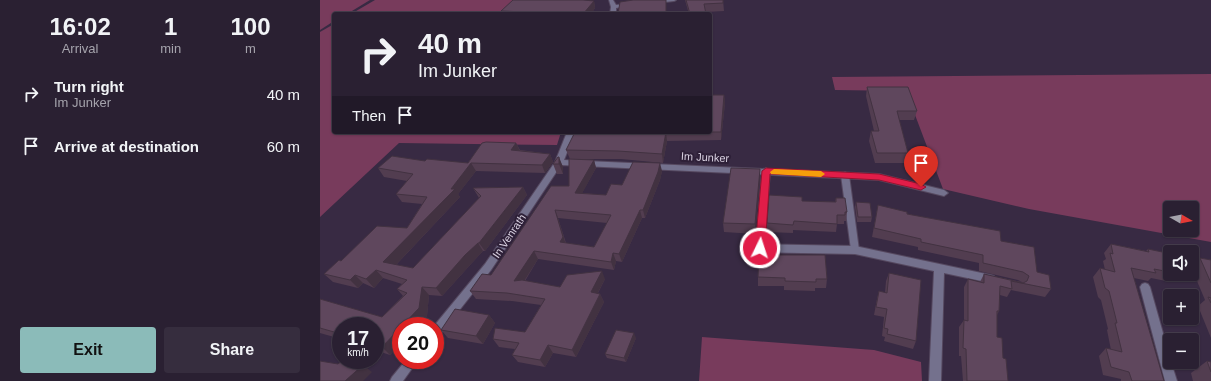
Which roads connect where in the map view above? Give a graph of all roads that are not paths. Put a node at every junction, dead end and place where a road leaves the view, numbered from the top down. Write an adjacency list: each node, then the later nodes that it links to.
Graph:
1 (611, 0): 5 (street)
2 (674, 0): 3 (street)
3 (652, 2)
4 (636, 4): 5 (street)
5 (614, 7): 6 (street)
6 (613, 12)
7 (570, 134): 8 (street, In Venrath)
8 (559, 162): 9 (street, Im Junker); 16 (street, In Venrath)
9 (766, 171): 10 (street, Im Junker); 12 (street)
10 (845, 175): 11 (street, Im Junker); 12 (street)
11 (944, 193)
12 (854, 250): 13 (street)
13 (939, 269): 14 (street); 19 (street)
14 (1004, 282)
15 (1145, 287): 20 (street)
16 (444, 322)
17 (406, 369): 18 (street)
18 (396, 381)
19 (935, 381)
20 (1171, 381)

